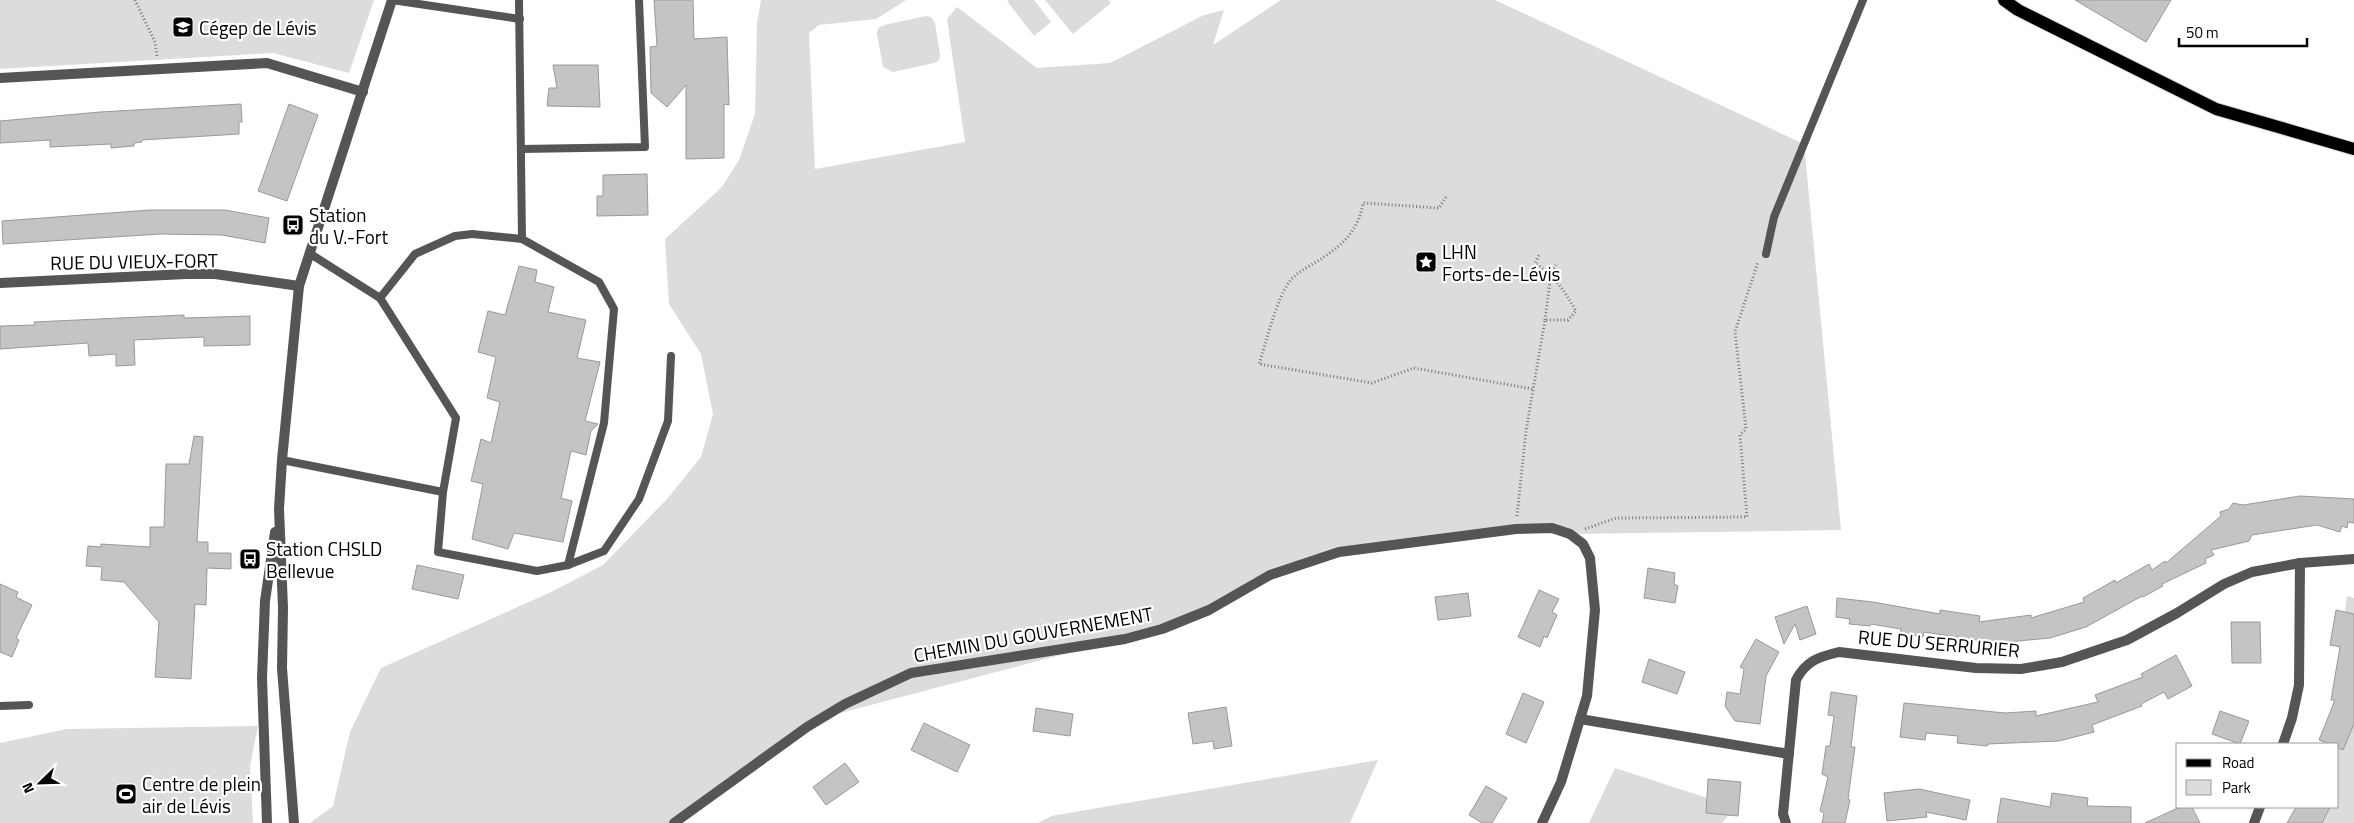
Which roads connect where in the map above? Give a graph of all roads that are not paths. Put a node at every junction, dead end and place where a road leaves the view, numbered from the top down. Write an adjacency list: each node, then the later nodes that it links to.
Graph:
1 (392, 0): 6 (lane); 8 (street)
2 (520, 0): 6 (lane)
3 (639, 0): 10 (lane)
4 (1863, 0): 13 (lane)
5 (2004, 0): 9 (main road)
6 (520, 19): 10 (lane)
7 (0, 78): 8 (street)
8 (363, 92): 12 (street)
9 (2354, 149)
10 (522, 150): 11 (lane)
11 (522, 239): 16 (lane); 23 (lane)
12 (309, 252): 15 (street); 16 (lane)
13 (1766, 254)
14 (0, 283): 15 (street, RUE DU VIEUX-FORT)
15 (299, 286): 18 (street)
16 (380, 298): 19 (lane)
17 (671, 356): 23 (lane)
18 (282, 460): 19 (lane); 20 (street)
19 (443, 492): 23 (lane)
20 (279, 508): 30 (street); 31 (street)
21 (2354, 559): 22 (street, RUE DU SERRURIER)
22 (2300, 563): 27 (street); 28 (street, RUE DU SERRURIER)
23 (568, 565)
24 (29, 705): 25 (lane)
25 (0, 706)
26 (1580, 719): 28 (street); 32 (street, CHEMIN DU GOUVERNEMENT); 33 (street)
27 (2283, 743)
28 (1789, 754): 34 (street, RUE DU SERRURIER)
29 (2260, 808): 35 (street)
30 (267, 823)
31 (294, 823)
32 (674, 823)
33 (1542, 823)
34 (1786, 823)
35 (2254, 823)

